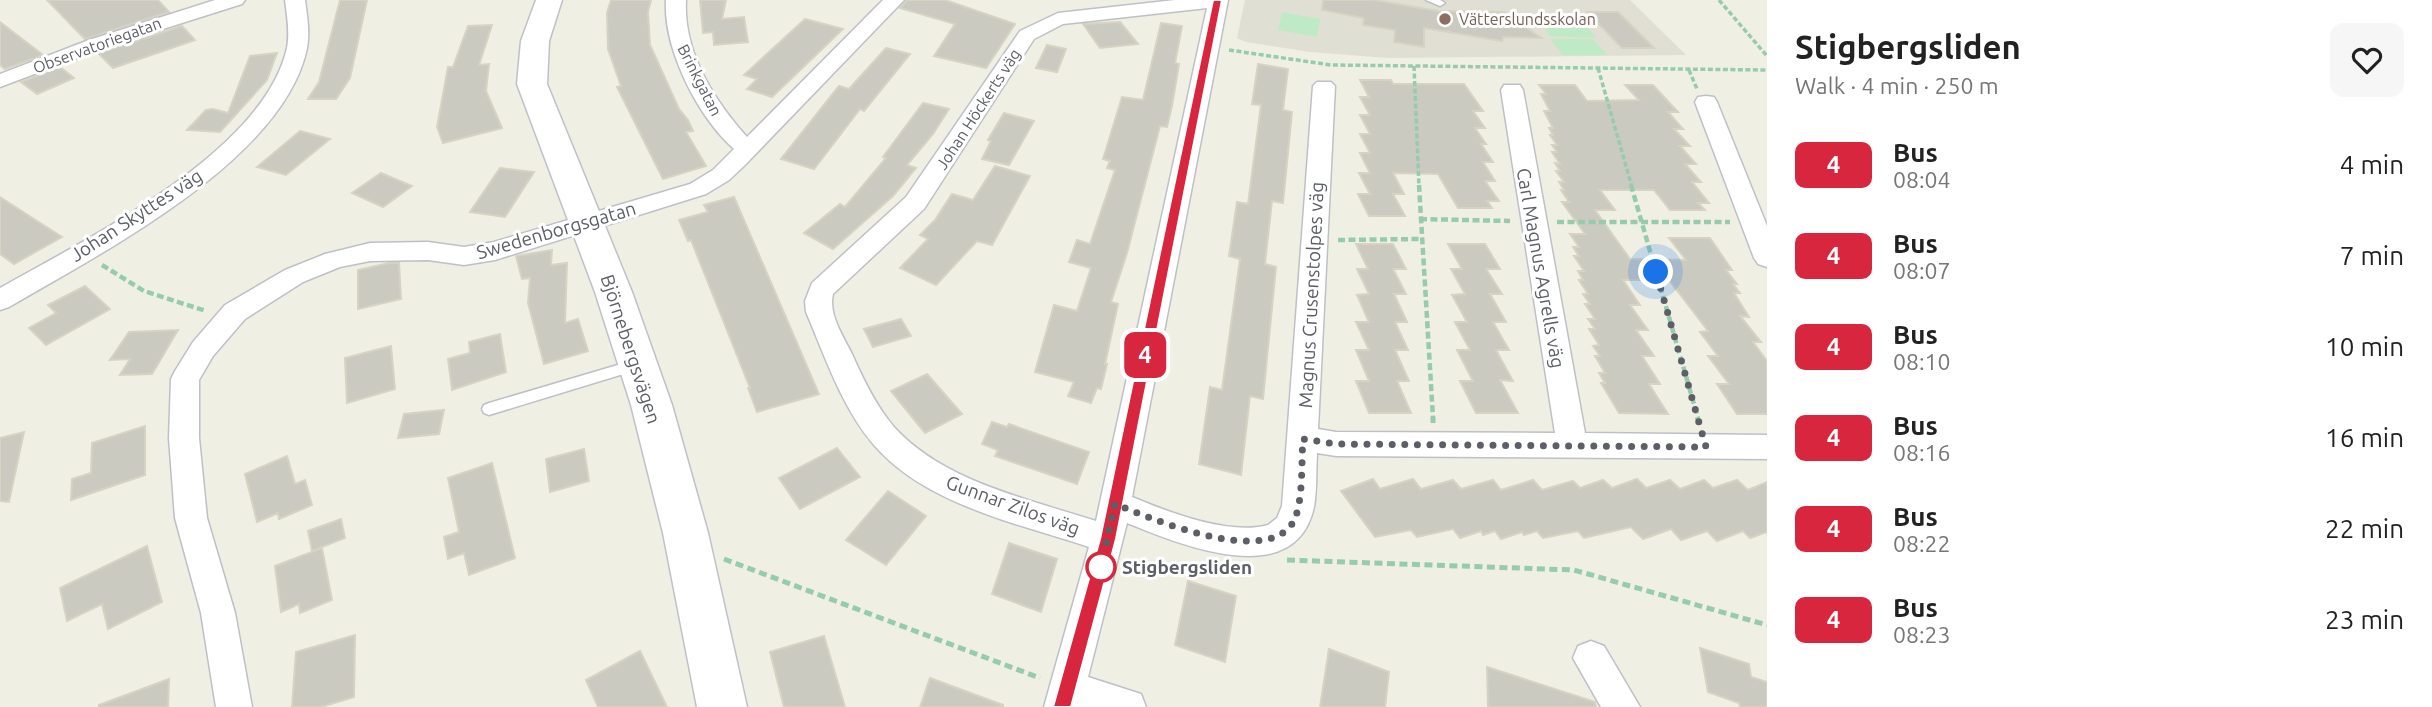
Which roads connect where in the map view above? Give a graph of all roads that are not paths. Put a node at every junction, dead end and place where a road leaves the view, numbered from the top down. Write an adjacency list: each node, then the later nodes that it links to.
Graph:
1 (234, 0): 7 (street, Observatoriegatan)
2 (295, 0): 14 (street, Johan Skyttes väg)
3 (550, 0): 12 (street, Björnebergsvägen)
4 (676, 0): 11 (street, Brinkgatan)
5 (894, 0): 11 (street, Swedenborgsgatan)
6 (1218, 0): 15 (street, Johan Höckerts väg); 21 (street)
7 (0, 81)
8 (1324, 86): 18 (street, Magnus Crusenstolpes väg)
9 (1512, 90): 19 (street, Carl Magnus Agrells väg)
10 (1706, 102): 13 (street)
11 (748, 149): 12 (street, Swedenborgsgatan)
12 (588, 223): 16 (street, Björnebergsvägen); 25 (street, Swedenborgsgatan)
13 (1767, 258)
14 (0, 300)
15 (828, 330): 22 (street, Gunnar Zilos väg)
16 (639, 363): 17 (lane); 26 (street, Björnebergsvägen)
17 (489, 409)
18 (1303, 439): 19 (street); 21 (street, Magnus Crusenstolpes väg)
19 (1572, 446): 20 (street)
20 (1767, 447)
21 (1115, 504): 22 (street)
22 (1108, 539): 24 (street)
23 (1591, 659): 28 (street)
24 (1065, 698): 27 (street)
25 (234, 707)
26 (722, 707)
27 (1128, 707)
28 (1622, 707)

